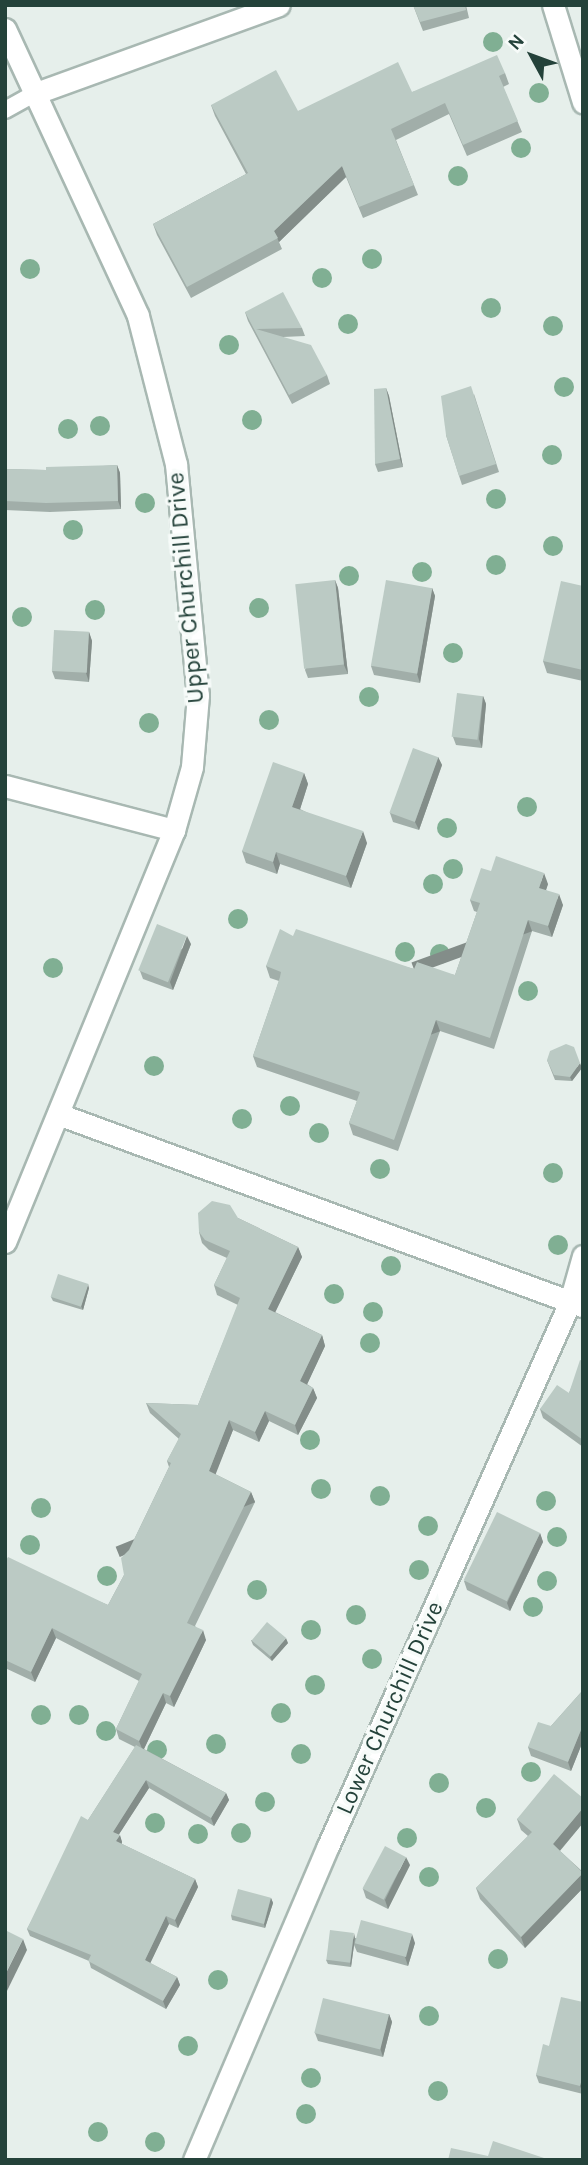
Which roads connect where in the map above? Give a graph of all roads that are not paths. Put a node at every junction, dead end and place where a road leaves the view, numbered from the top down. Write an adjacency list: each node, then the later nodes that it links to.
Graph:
1 (279, 5): 4 (street)
2 (553, 5): 5 (street)
3 (5, 29): 4 (street, Upper Churchill Drive)
4 (36, 93): 6 (lane); 8 (street, Upper Churchill Drive)
5 (583, 102)
6 (5, 110)
7 (5, 786): 8 (street)
8 (174, 831): 9 (street, Upper Churchill Drive)
9 (58, 1114): 10 (street, Upper Churchill Drive); 12 (street)
10 (5, 1242)
11 (583, 1256): 12 (street, Lower Churchill Drive)
12 (577, 1304): 13 (street, Lower Churchill Drive)
13 (194, 2160)

